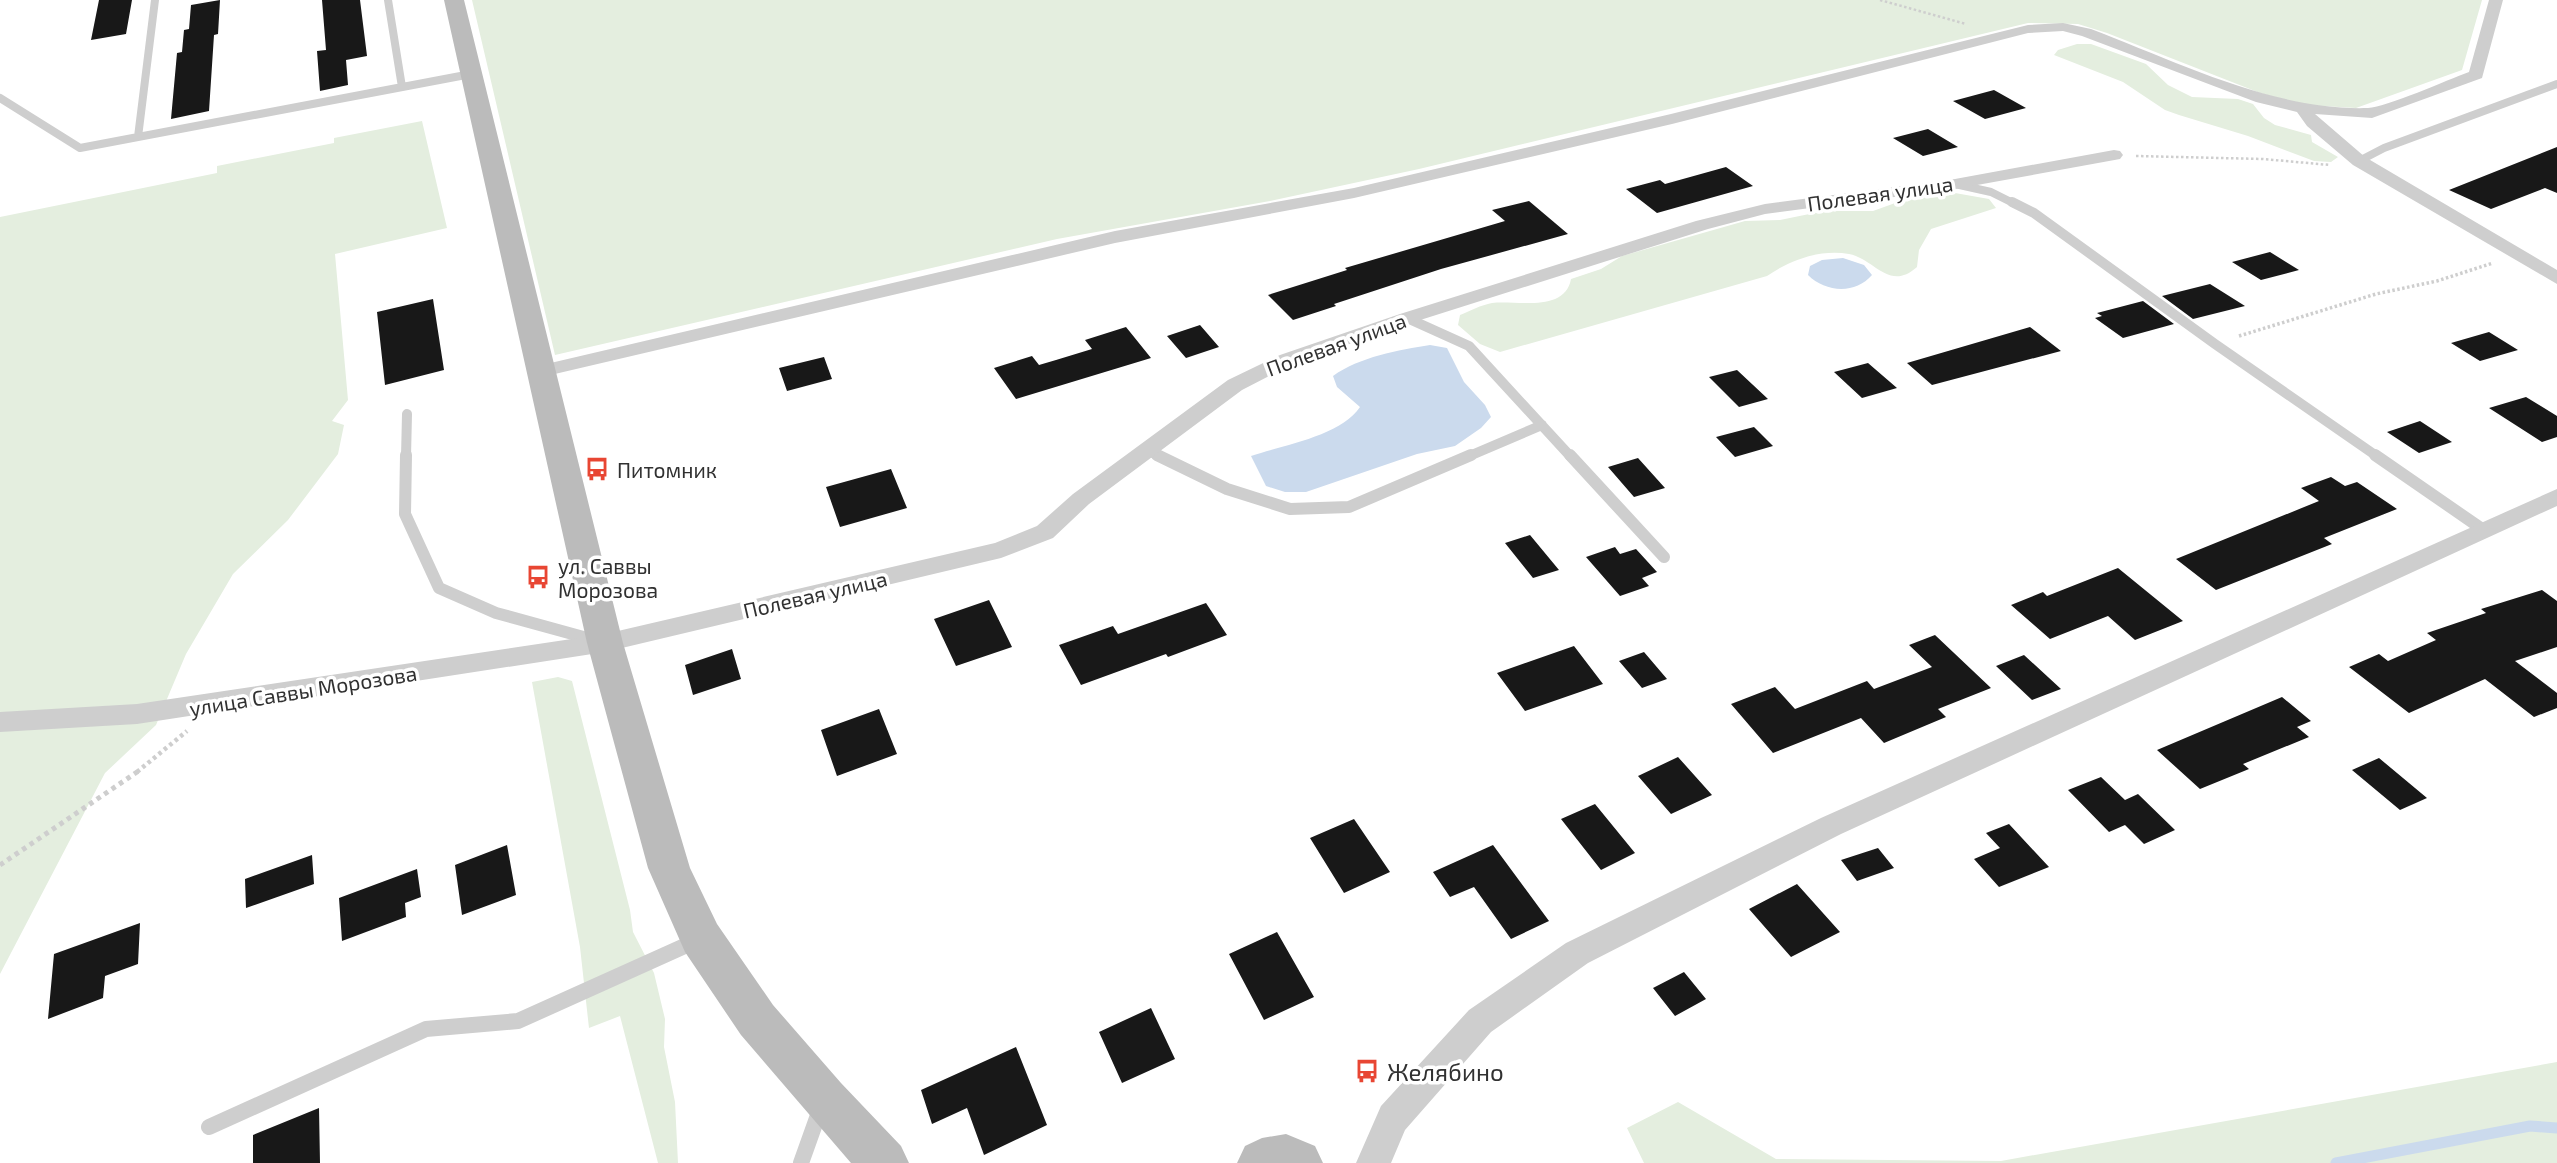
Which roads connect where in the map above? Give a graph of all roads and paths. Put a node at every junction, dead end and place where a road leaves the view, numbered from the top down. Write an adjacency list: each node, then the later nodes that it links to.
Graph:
1 (155, 0): 12 (lane)
2 (388, 0): 9 (lane)
3 (454, 0): 7 (street)
4 (1880, 0): 6 (path)
5 (2497, 0): 11 (street)
6 (1966, 24)
7 (471, 74): 9 (lane); 20 (street)
8 (2557, 84): 14 (lane)
9 (402, 87): 12 (lane)
10 (0, 98): 12 (lane)
11 (2303, 108): 14 (street); 20 (street)
12 (138, 137)
13 (2114, 155): 14 (path); 15 (street, Полевая улица)
14 (2359, 161): 16 (street)
15 (1955, 184): 18 (street, Полевая улица); 19 (lane)
16 (2518, 255): 17 (street); 19 (path)
17 (2557, 278)
18 (1407, 318): 22 (lane); 23 (street, Полевая улица)
19 (2215, 344): 25 (lane)
20 (542, 370): 27 (street)
21 (407, 414): 27 (lane)
22 (1542, 425): 23 (lane); 26 (lane)
23 (1147, 450): 27 (street, Полевая улица)
24 (2557, 497): 25 (street)
25 (2485, 531): 38 (street)
26 (1664, 557)
27 (605, 643): 28 (street, улица Саввы Морозова); 31 (street)
28 (221, 703): 29 (street, улица Саввы Морозова); 30 (path)
29 (0, 722)
30 (0, 864)
31 (701, 938): 32 (street); 33 (lane)
32 (824, 1099): 34 (lane); 35 (street)
33 (209, 1127)
34 (801, 1163)
35 (884, 1163)
36 (1262, 1163): 37 (street)
37 (1298, 1163)
38 (1373, 1163)

